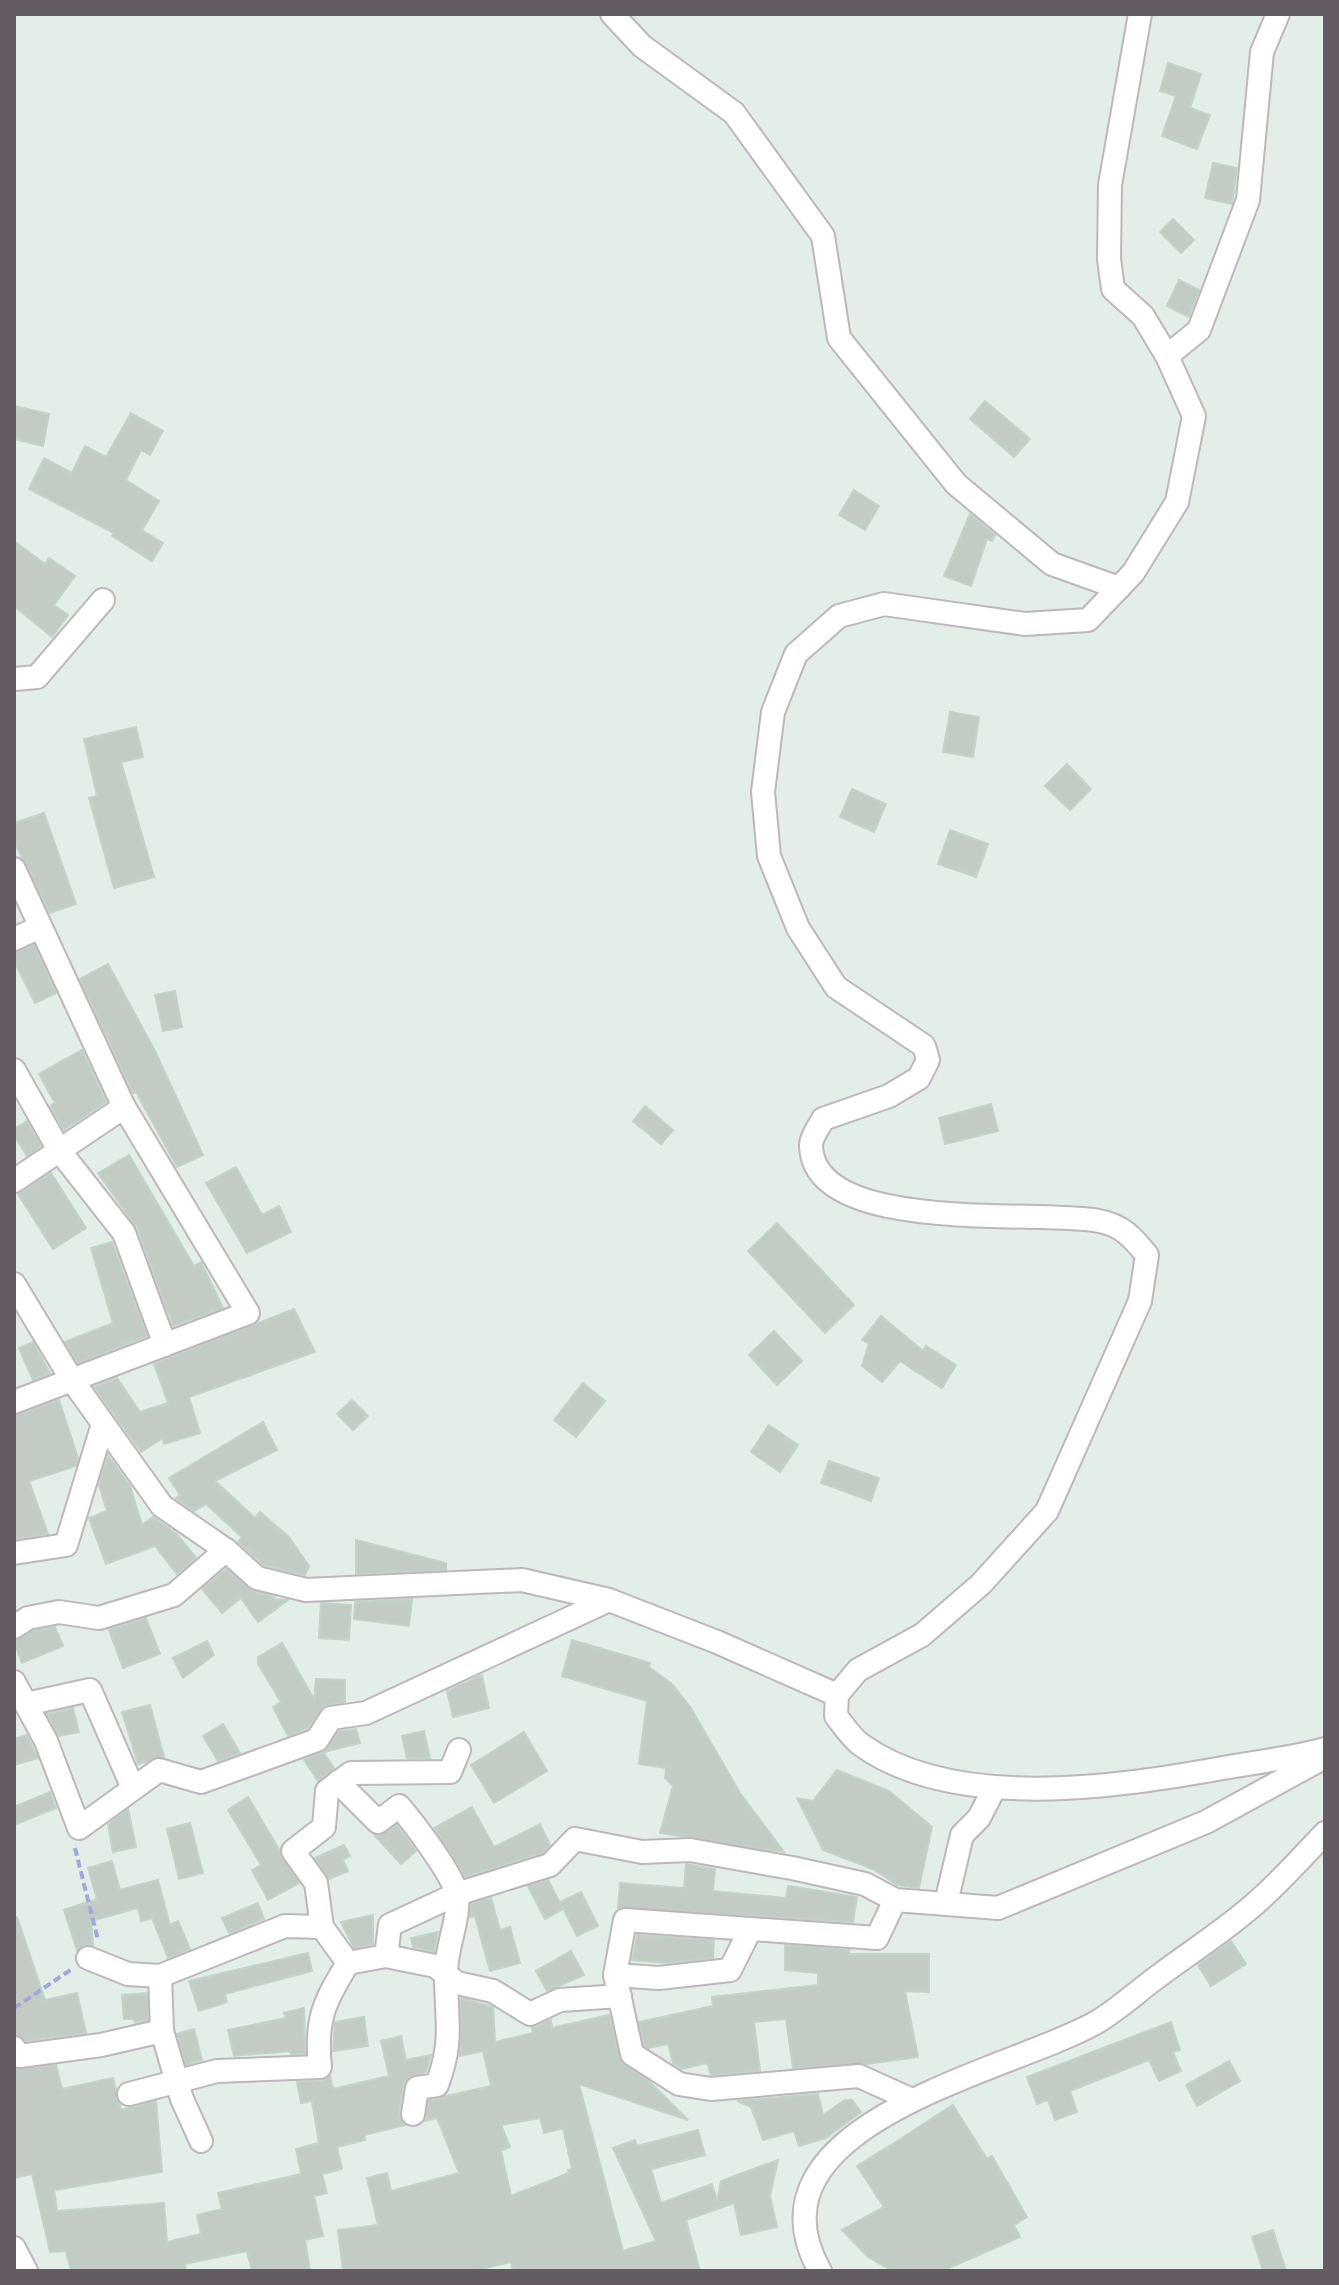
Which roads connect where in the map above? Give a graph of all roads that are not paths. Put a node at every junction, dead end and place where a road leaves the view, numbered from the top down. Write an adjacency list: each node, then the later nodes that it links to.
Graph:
1 (612, 14): 5 (street)
2 (1278, 14): 4 (street)
3 (1138, 15): 4 (street)
4 (1167, 356): 5 (street)
5 (1119, 588): 25 (street)
6 (103, 600): 7 (street)
7 (14, 679)
8 (14, 869): 9 (street)
9 (38, 928): 10 (street); 12 (street)
10 (14, 939)
11 (14, 1070): 13 (street)
12 (124, 1107): 13 (street); 16 (street)
13 (59, 1150): 14 (street); 16 (street)
14 (14, 1181)
15 (14, 1284): 17 (street)
16 (165, 1345): 17 (street)
17 (72, 1380): 18 (street); 19 (street)
18 (14, 1402)
19 (103, 1424): 20 (street); 21 (street)
20 (226, 1550): 22 (street); 23 (street)
21 (14, 1553)
22 (609, 1600): 25 (street); 31 (street)
23 (14, 1627)
24 (14, 1682): 26 (street)
25 (837, 1695): 32 (street)
26 (26, 1704): 31 (street); 31 (street)
27 (1325, 1749): 32 (street)
28 (459, 1750): 30 (street)
29 (1325, 1757): 36 (street)
30 (338, 1782): 34 (street); 37 (street)
31 (132, 1786)
32 (995, 1787): 36 (street)
33 (1325, 1833): 49 (street)
34 (457, 1894): 35 (street); 39 (street); 42 (street)
35 (895, 1900): 36 (street); 38 (street)
36 (946, 1903)
37 (322, 1927): 41 (street); 43 (street)
38 (750, 1930): 44 (street); 44 (street)
39 (386, 1956): 41 (street); 42 (street)
40 (88, 1958): 43 (street)
41 (348, 1963): 47 (street)
42 (445, 1974): 44 (street); 50 (street)
43 (160, 1976): 45 (street)
44 (618, 1986): 49 (street)
45 (162, 2031): 46 (street); 47 (street)
46 (14, 2048)
47 (177, 2082): 48 (street); 51 (street)
48 (129, 2094)
49 (912, 2100): 54 (street)
50 (413, 2114)
51 (201, 2141)
52 (14, 2248): 53 (street)
53 (26, 2271)
54 (820, 2271)

